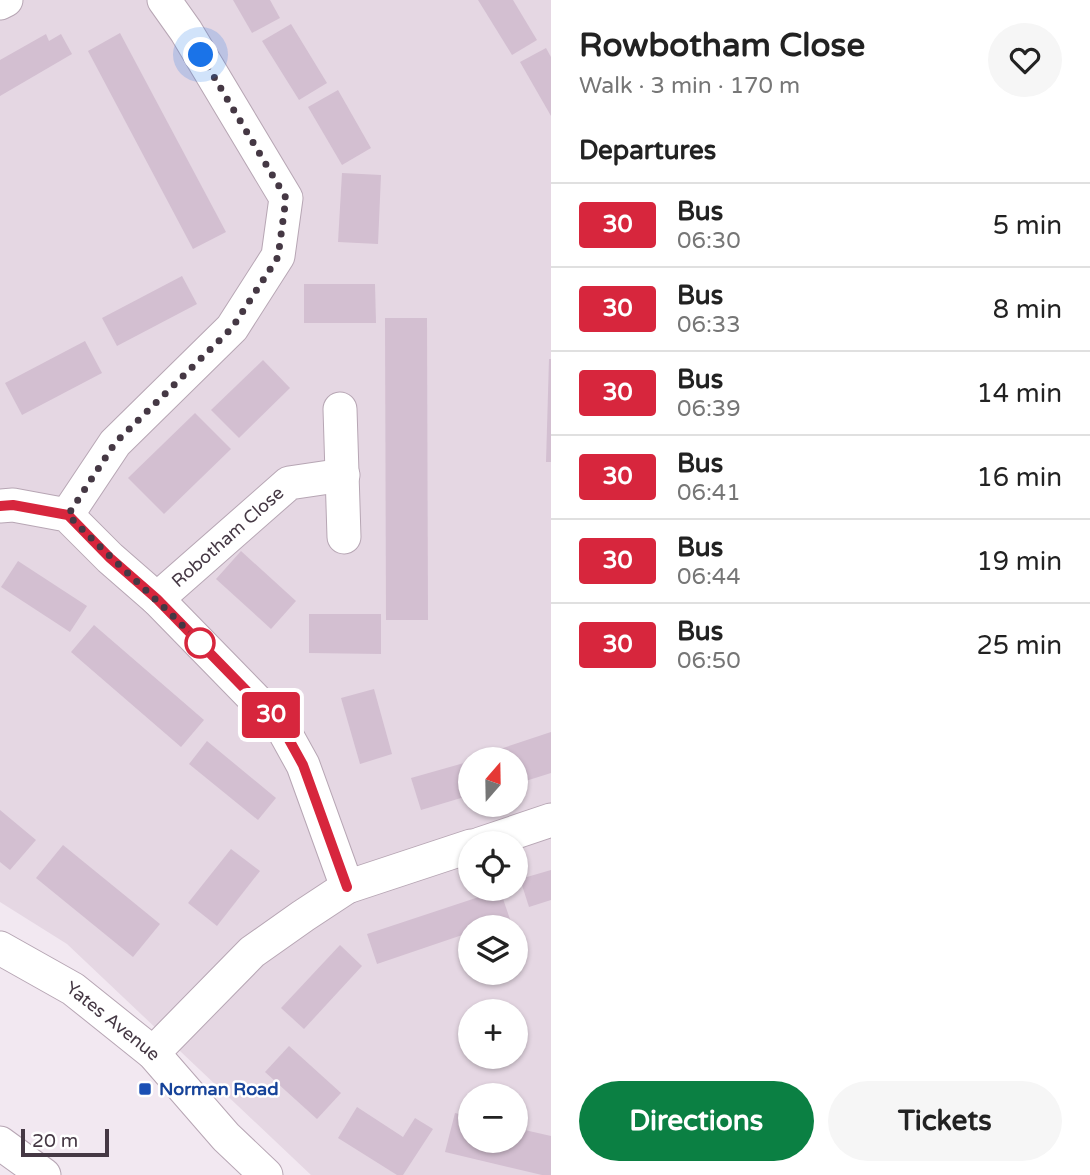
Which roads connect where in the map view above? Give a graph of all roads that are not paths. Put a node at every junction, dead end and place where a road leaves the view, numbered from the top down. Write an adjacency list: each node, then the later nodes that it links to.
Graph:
1 (6, 0): 3 (street)
2 (164, 0): 7 (street)
3 (0, 3)
4 (340, 409): 5 (street)
5 (343, 475): 8 (street); 9 (street, Robotham Close)
6 (0, 506): 7 (street)
7 (68, 515): 9 (street)
8 (344, 537)
9 (157, 599): 13 (street)
10 (551, 820): 11 (street)
11 (518, 831)
12 (458, 850): 13 (street)
13 (347, 887): 15 (street)
14 (0, 948): 15 (street, Yates Avenue)
15 (153, 1053): 18 (street, Yates Avenue)
16 (0, 1143): 17 (street)
17 (44, 1175)
18 (266, 1175)

